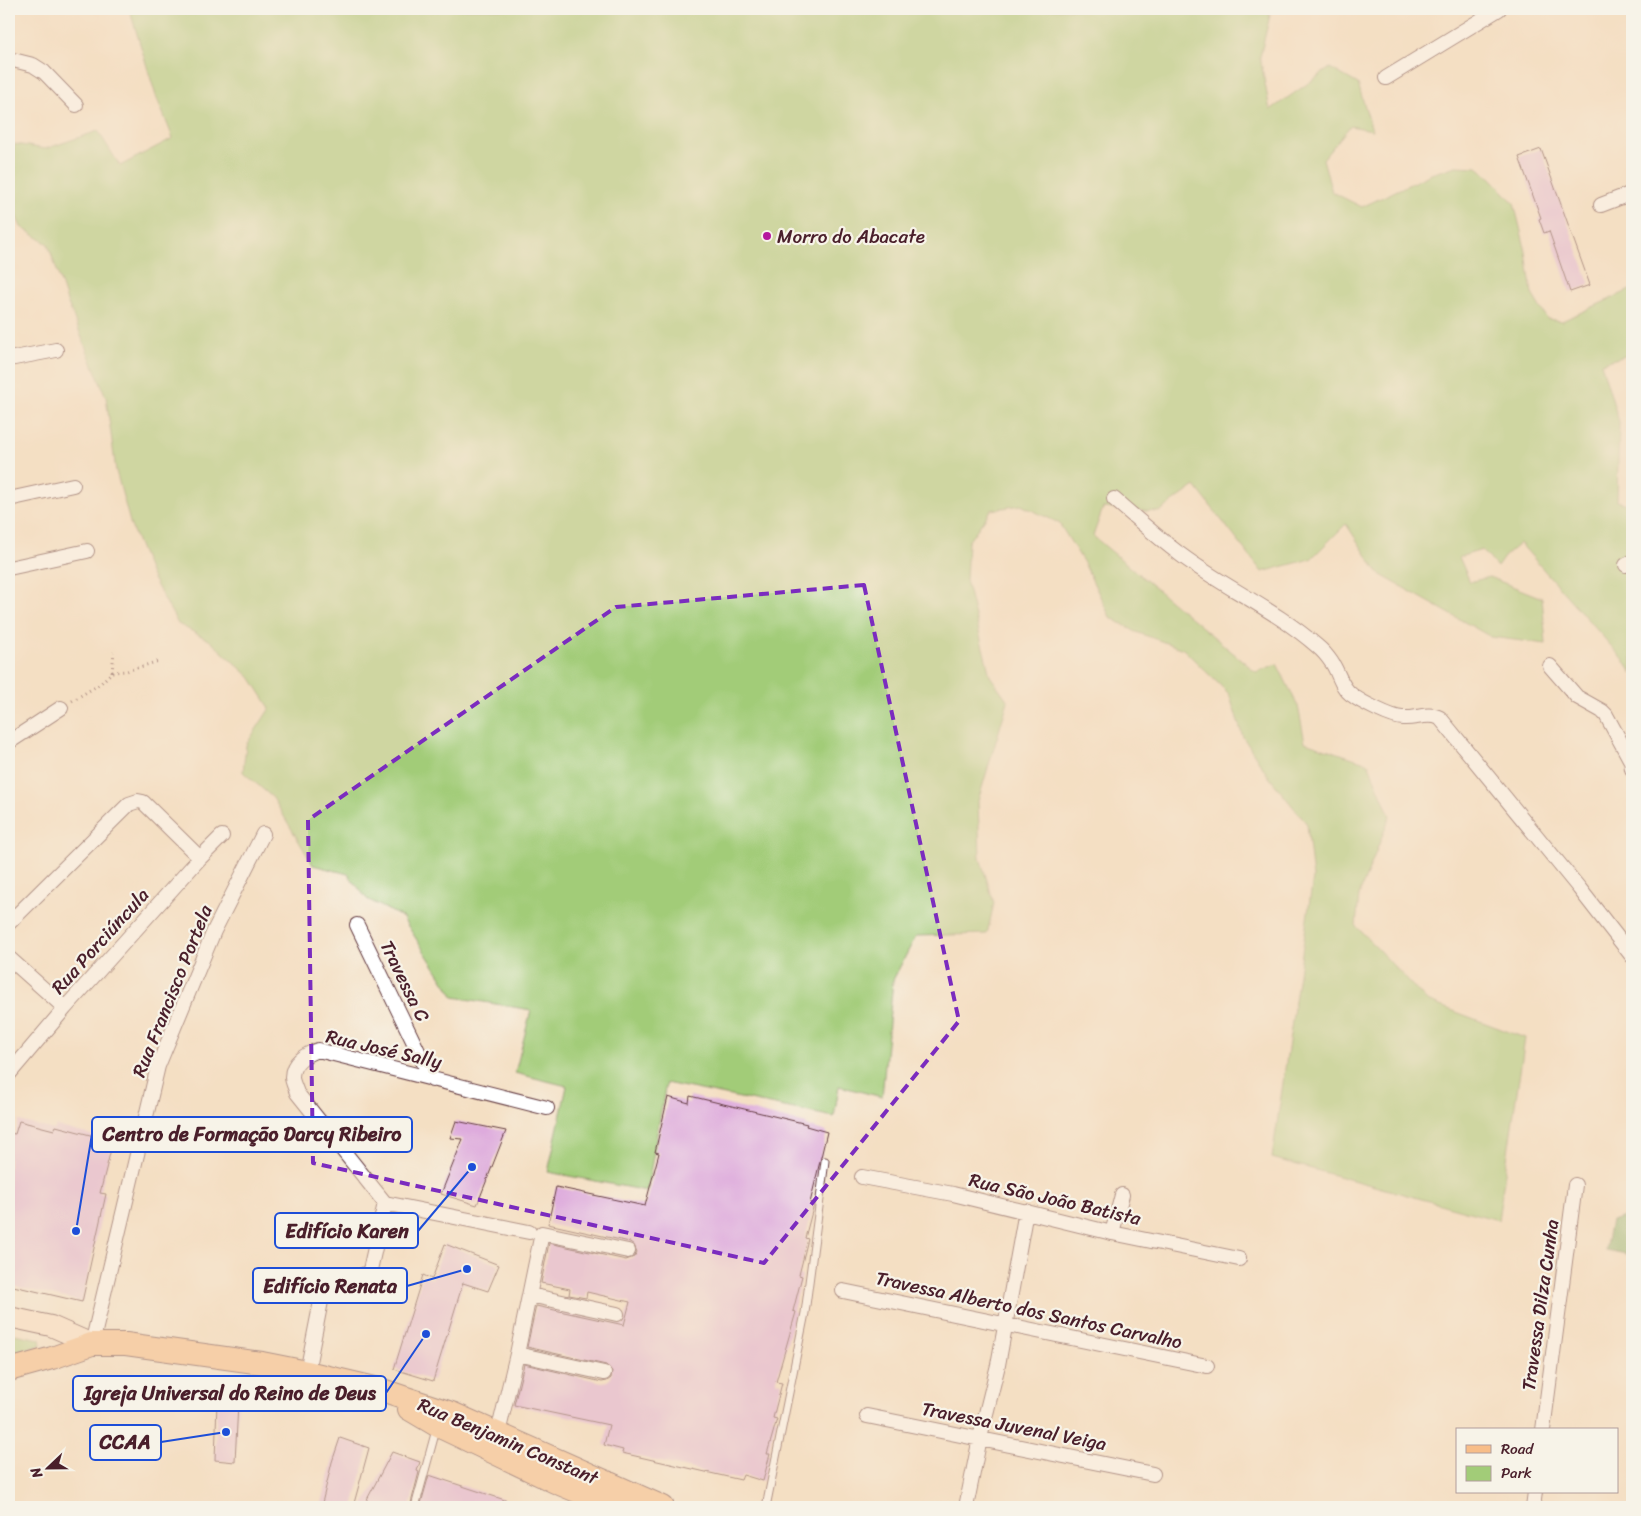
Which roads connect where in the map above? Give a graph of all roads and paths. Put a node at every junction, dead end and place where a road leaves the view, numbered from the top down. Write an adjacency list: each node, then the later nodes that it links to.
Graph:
1 (1499, 9): 3 (street)
2 (9, 59): 4 (street)
3 (1386, 78)
4 (76, 105)
5 (1632, 194): 6 (street)
6 (1601, 205)
7 (56, 350): 8 (street)
8 (9, 359)
9 (72, 485): 10 (street)
10 (9, 499)
11 (1114, 499): 26 (street)
12 (87, 551): 13 (street)
13 (9, 568)
14 (114, 652): 17 (path)
15 (159, 660): 17 (path)
16 (1550, 666): 20 (street)
17 (112, 672): 18 (path)
18 (61, 708): 19 (street)
19 (9, 742)
20 (1632, 768)
21 (263, 834): 47 (street, Rua Francisco Portela)
22 (222, 836): 23 (street, Rua Porciúncula)
23 (200, 858): 24 (street); 28 (street, Rua Porciúncula)
24 (9, 923)
25 (357, 925): 30 (street, Travessa C)
26 (1632, 956)
27 (9, 958): 28 (street)
28 (65, 1008): 29 (street, Rua Porciúncula)
29 (9, 1074)
30 (432, 1080): 31 (street, Rua José Sally); 36 (street, Rua José Sally)
31 (547, 1108)
32 (825, 1161): 65 (lane)
33 (862, 1177): 37 (street, Rua São João Batista)
34 (1575, 1185): 57 (street, Travessa Dilza Cunha)
35 (1122, 1195): 39 (street)
36 (385, 1203): 38 (street); 51 (street)
37 (1026, 1212): 39 (street, Rua São João Batista); 46 (street)
38 (529, 1232)
39 (1112, 1233): 41 (street, Rua São João Batista)
40 (628, 1251): 43 (street)
41 (1239, 1259)
42 (843, 1291): 46 (street, Travessa Alberto dos Santos Carvalho)
43 (530, 1295): 44 (street); 48 (street)
44 (617, 1314)
45 (9, 1317): 47 (main road, Rua Benjamin Constant)
46 (1006, 1324): 49 (street, Travessa Alberto dos Santos Carvalho); 59 (street)
47 (92, 1344): 50 (main road); 51 (main road, Rua Benjamin Constant)
48 (517, 1354): 52 (street); 58 (street)
49 (1207, 1366)
50 (9, 1370)
51 (306, 1372): 56 (main road, Rua Benjamin Constant)
52 (604, 1373)
53 (224, 1383): 54 (path)
54 (222, 1402)
55 (867, 1416): 59 (street, Travessa Juvenal Veiga)
56 (439, 1418): 58 (main road, Rua Benjamin Constant); 62 (lane); 63 (main road, Rua Benjamin Constant)
57 (1543, 1428)
58 (498, 1433): 64 (main road, Rua Benjamin Constant)
59 (980, 1438): 60 (street, Travessa Juvenal Veiga); 66 (street)
60 (1153, 1474)
61 (1534, 1494): 67 (street)
62 (415, 1507)
63 (615, 1507)
64 (663, 1507)
65 (766, 1507)
66 (966, 1507)
67 (1532, 1507)

